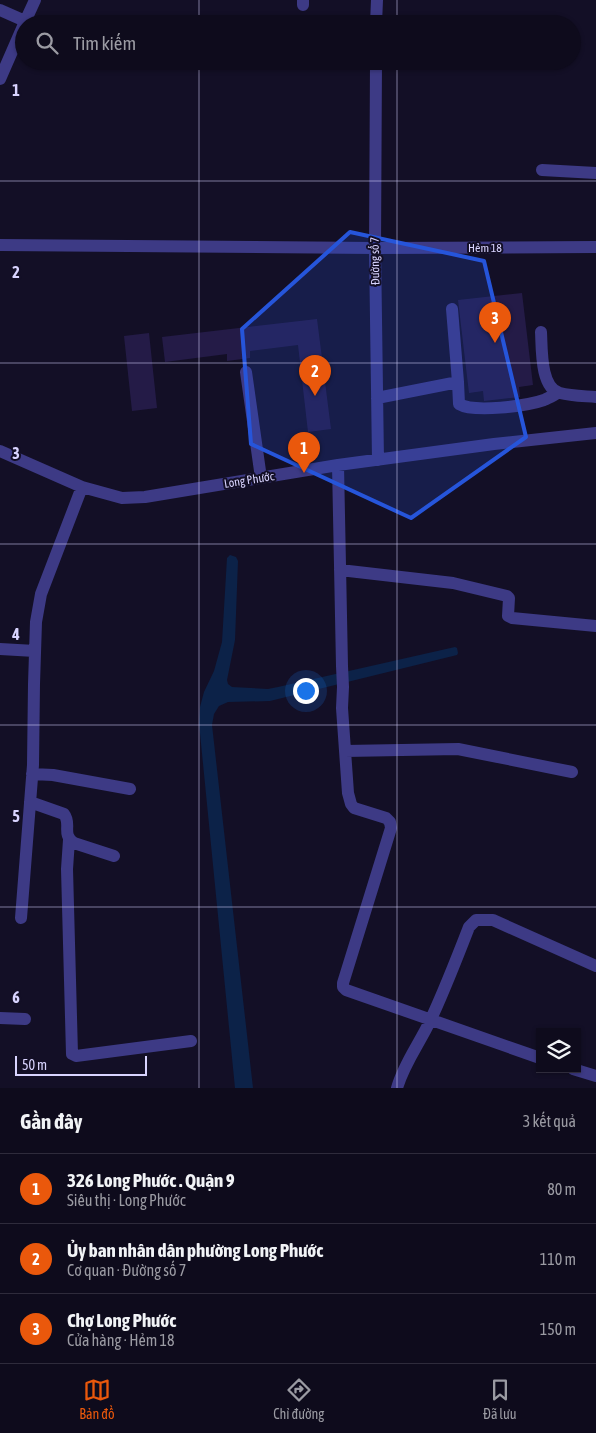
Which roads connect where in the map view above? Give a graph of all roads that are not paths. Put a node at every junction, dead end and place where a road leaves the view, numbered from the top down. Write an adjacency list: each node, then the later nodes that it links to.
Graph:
1 (34, 0): 4 (street)
2 (377, 0): 5 (street)
3 (0, 10): 6 (street)
4 (27, 15)
5 (376, 15)
6 (15, 18)
7 (15, 44): 9 (street)
8 (376, 70): 14 (street, Đường số 7)
9 (0, 78)
10 (542, 170): 11 (street)
11 (596, 173)
12 (0, 246): 14 (street, Hẻm 18)
13 (596, 247): 14 (street, Hẻm 18)
14 (375, 248): 21 (street, Đường số 7)
15 (452, 309): 18 (street)
16 (541, 332): 19 (street)
17 (246, 372): 26 (street)
18 (458, 382): 19 (street); 21 (street)
19 (558, 393): 20 (street)
20 (596, 397)
21 (377, 398): 24 (street, Đường số 7)
22 (596, 433): 24 (street, Long Phước)
23 (0, 451): 27 (street, Long Phước)
24 (378, 460): 25 (street, Long Phước)
25 (338, 465): 26 (street, Long Phước); 28 (street)
26 (261, 478): 27 (street, Long Phước)
27 (82, 487): 31 (street)
28 (340, 570): 29 (street); 32 (street)
29 (596, 626)
30 (0, 649): 31 (street)
31 (35, 651): 34 (street)
32 (345, 751): 33 (street); 43 (street)
33 (572, 772)
34 (32, 774): 35 (street); 36 (street)
35 (130, 789)
36 (30, 802): 37 (street); 39 (street)
37 (69, 840): 38 (street); 44 (street)
38 (114, 856)
39 (21, 918)
40 (596, 966): 43 (street)
41 (0, 1018): 42 (street)
42 (25, 1019)
43 (431, 1020): 45 (street); 48 (street)
44 (192, 1041)
45 (536, 1057)
46 (581, 1071): 47 (street)
47 (596, 1076)
48 (397, 1088)

